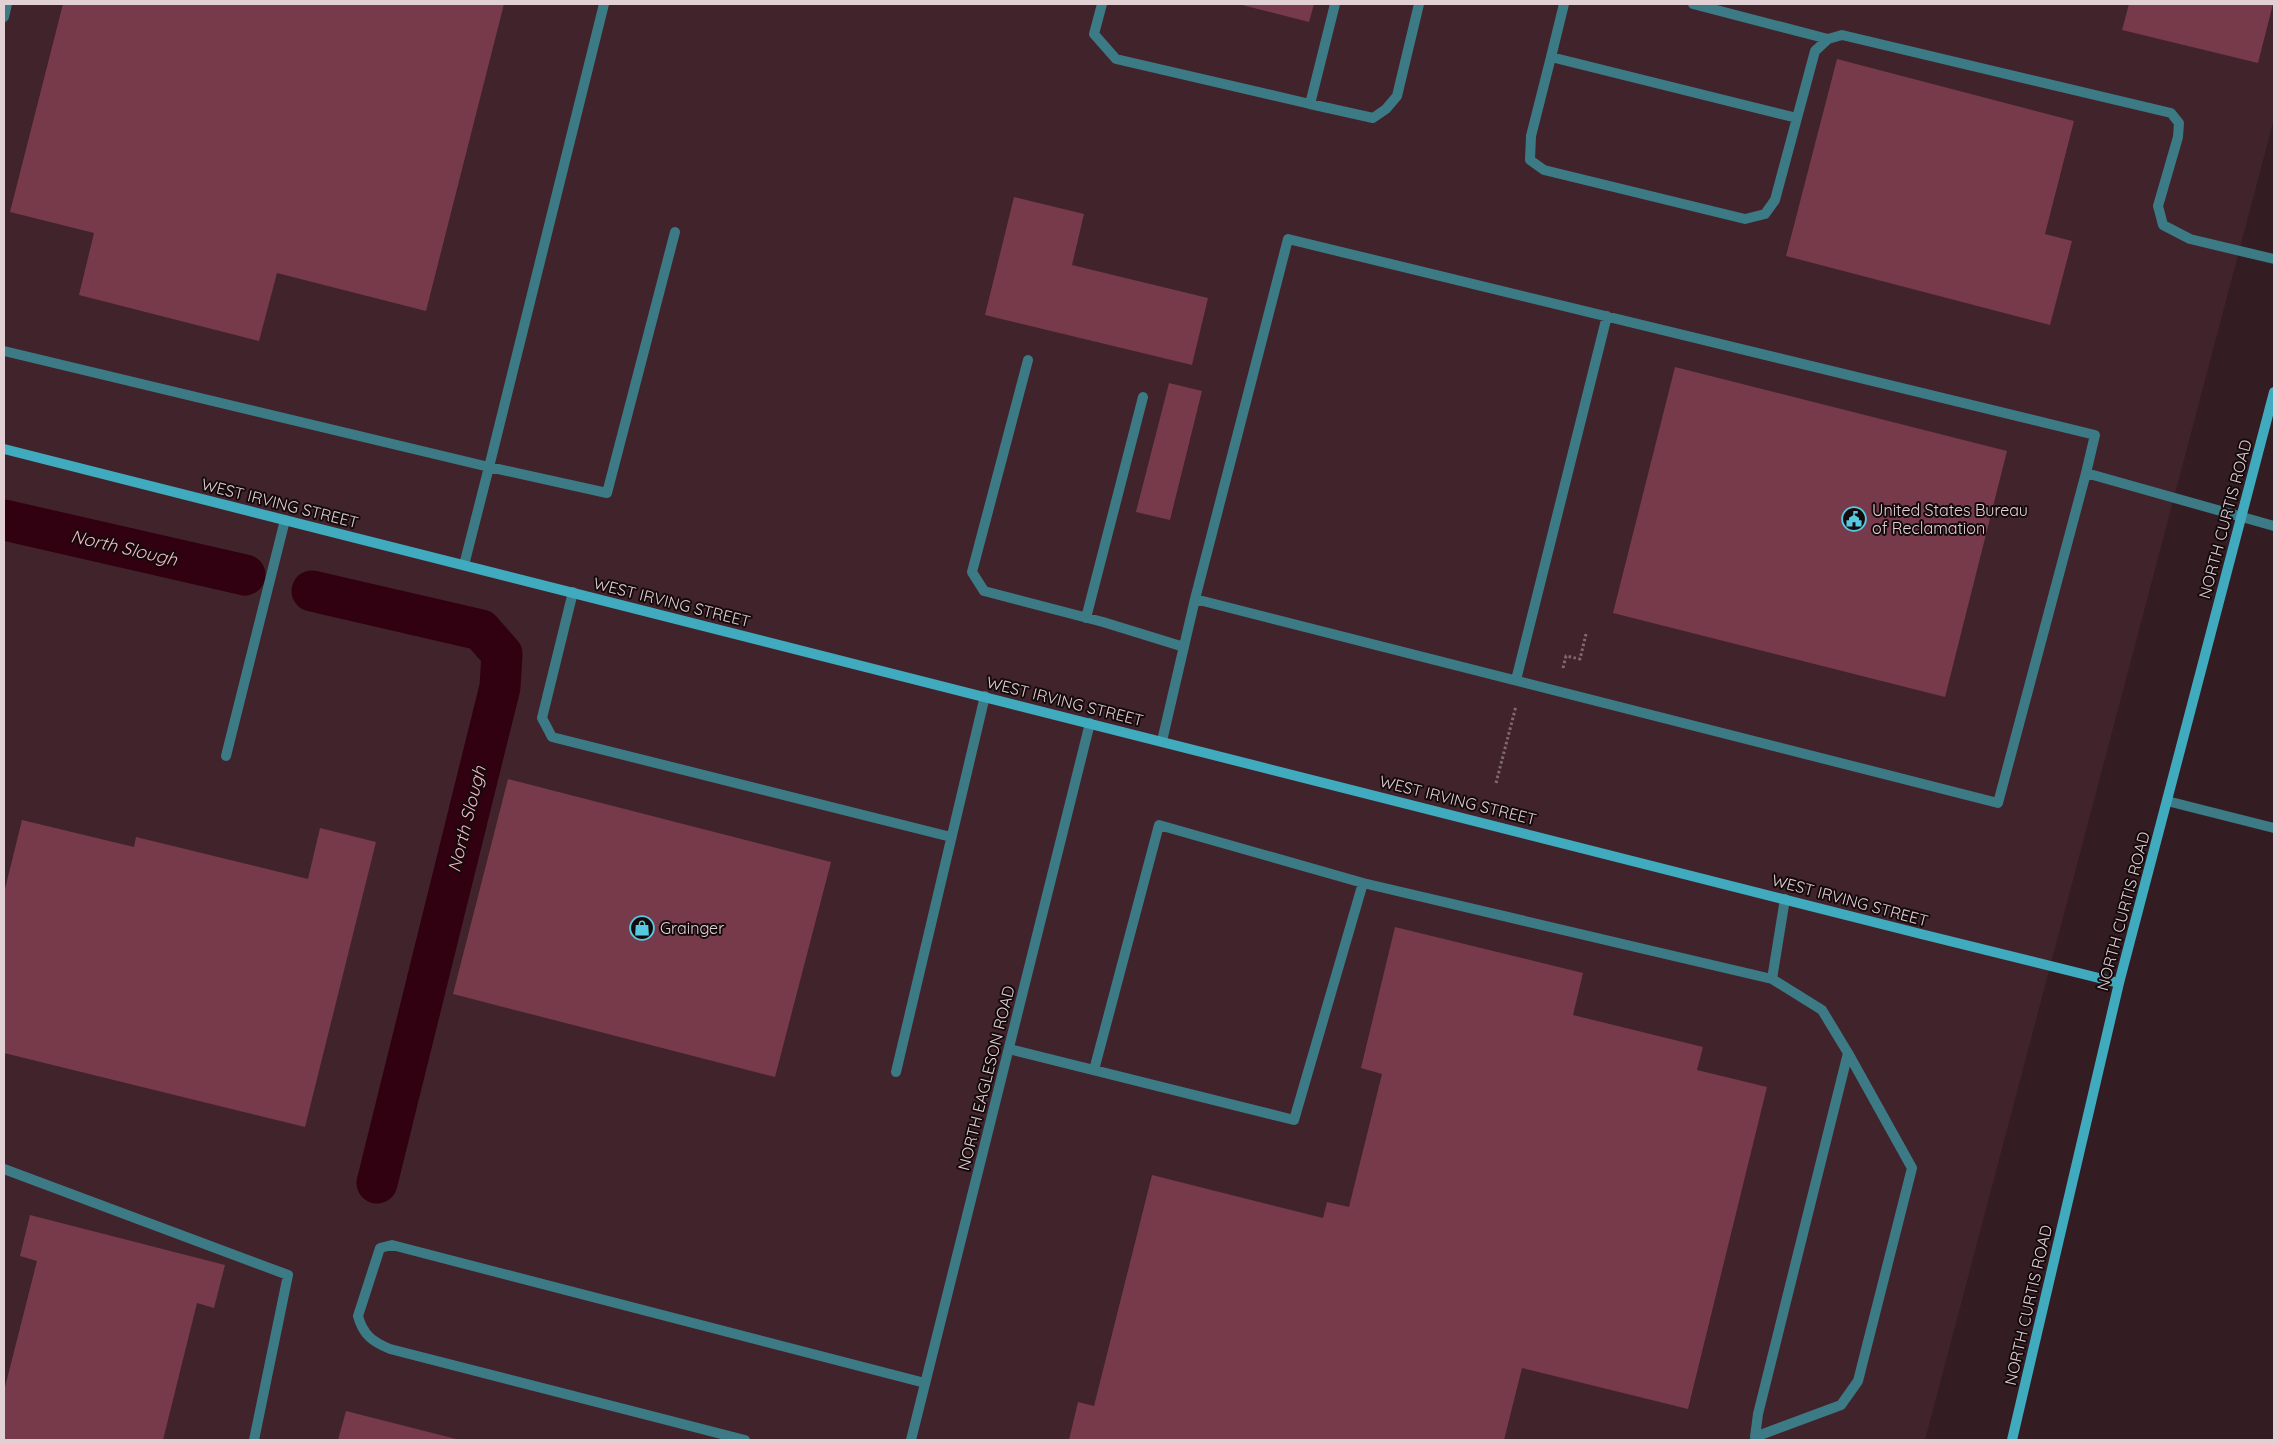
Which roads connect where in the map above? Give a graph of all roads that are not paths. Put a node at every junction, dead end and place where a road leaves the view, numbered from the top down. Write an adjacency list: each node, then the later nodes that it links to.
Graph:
1 (7, 4): 8 (street)
2 (604, 4): 21 (street)
3 (1102, 4): 11 (street)
4 (1335, 4): 11 (street)
5 (1419, 4): 11 (street)
6 (1564, 4): 10 (street)
7 (1693, 4): 9 (street)
8 (4, 16)
9 (1828, 38): 12 (street); 14 (street)
10 (1551, 56): 12 (street); 12 (street)
11 (1310, 104)
12 (1797, 118)
13 (675, 232): 21 (street)
14 (2274, 260)
15 (1607, 316): 22 (street); 28 (street); 31 (street)
16 (4, 351): 21 (street)
17 (1028, 360): 29 (street)
18 (2274, 392): 23 (street, NORTH CURTIS ROAD)
19 (1143, 397): 29 (street)
20 (4, 449): 24 (street, WEST IRVING STREET)
21 (489, 467): 26 (street)
22 (2086, 474): 23 (street); 31 (street)
23 (2242, 516): 25 (street); 36 (street, NORTH CURTIS ROAD)
24 (285, 520): 26 (street, WEST IRVING STREET); 35 (street)
25 (2274, 526)
26 (464, 565): 27 (street, WEST IRVING STREET)
27 (573, 592): 32 (street, WEST IRVING STREET); 38 (street)
28 (1195, 599): 30 (street); 31 (street)
29 (1086, 618): 30 (street)
30 (1184, 648): 34 (street)
31 (1516, 680)
32 (985, 696): 33 (street, WEST IRVING STREET); 38 (street)
33 (1090, 723): 34 (street, WEST IRVING STREET); 43 (street, NORTH EAGLESON ROAD)
34 (1162, 741): 40 (street, WEST IRVING STREET)
35 (226, 756)
36 (2167, 801): 37 (street); 42 (street, NORTH CURTIS ROAD)
37 (2274, 828)
38 (951, 837): 46 (street)
39 (1363, 883): 41 (street); 45 (street); 45 (street)
40 (1785, 899): 41 (street); 42 (street, WEST IRVING STREET)
41 (1772, 979): 44 (street)
42 (2119, 983): 53 (street, NORTH CURTIS ROAD)
43 (1009, 1049): 45 (street); 48 (street, NORTH EAGLESON ROAD)
44 (1848, 1054): 49 (street); 49 (street)
45 (1094, 1070)
46 (896, 1072)
47 (4, 1169): 50 (street)
48 (925, 1383): 51 (street); 52 (street, NORTH EAGLESON ROAD)
49 (1751, 1438)
50 (254, 1440)
51 (744, 1440)
52 (911, 1440)
53 (2012, 1440)

